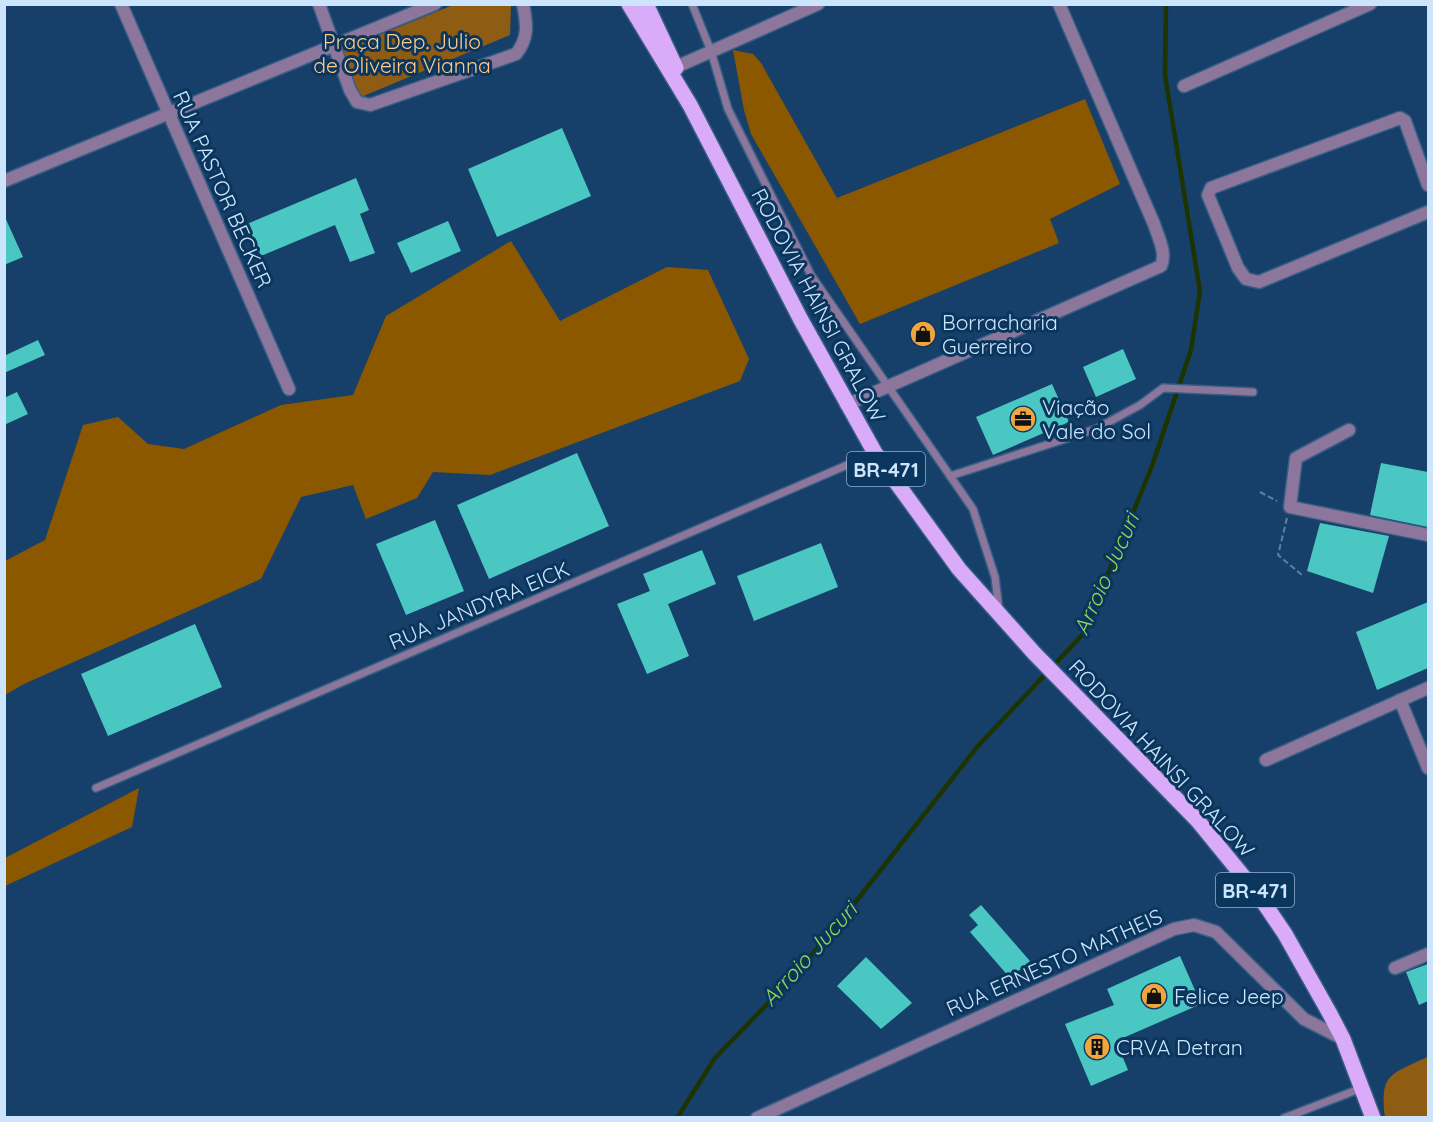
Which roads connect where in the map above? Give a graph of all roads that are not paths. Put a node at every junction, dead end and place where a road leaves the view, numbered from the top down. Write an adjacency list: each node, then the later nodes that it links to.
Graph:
1 (121, 4): 15 (street, RUA PASTOR BECKER)
2 (319, 4): 10 (street)
3 (435, 4): 10 (street)
4 (523, 4): 10 (street)
5 (692, 4): 11 (lane)
6 (818, 4): 11 (street)
7 (1059, 4): 19 (street)
8 (1370, 4): 13 (street)
9 (634, 6): 12 (main road, RODOVIA HAINSI GRALOW / BR-471); 14 (main road, RODOVIA HAINSI GRALOW / BR-471)
10 (334, 46): 15 (street)
11 (711, 51): 12 (street); 19 (lane)
12 (676, 66): 14 (main road, RODOVIA HAINSI GRALOW / BR-471)
13 (1184, 86)
14 (690, 105): 22 (main road, RODOVIA HAINSI GRALOW / BR-471)
15 (168, 115): 16 (street); 20 (street, RUA PASTOR BECKER)
16 (4, 181)
17 (1428, 186): 18 (street)
18 (1428, 212)
19 (888, 386): 22 (street); 25 (lane)
20 (289, 389)
21 (1252, 392): 25 (lane)
22 (846, 405): 24 (main road, RODOVIA HAINSI GRALOW / BR-471)
23 (1349, 430): 26 (street)
24 (875, 453): 27 (main road, RODOVIA HAINSI GRALOW / BR-471); 32 (lane, RUA JANDYRA EICK)
25 (950, 476): 27 (lane)
26 (1428, 535)
27 (1000, 616): 35 (main road, RODOVIA HAINSI GRALOW / BR-471)
28 (1428, 688): 29 (street)
29 (1400, 700): 30 (street); 31 (street)
30 (1266, 760)
31 (1428, 768)
32 (96, 788)
33 (1428, 954): 34 (street)
34 (1395, 968)
35 (1342, 1039): 36 (main road, RODOVIA HAINSI GRALOW / BR-471); 37 (street, RUA ERNESTO MATHEIS)
36 (1362, 1088): 38 (lane); 39 (main road, RODOVIA HAINSI GRALOW / BR-471)
37 (758, 1118)
38 (1284, 1118)
39 (1373, 1118)

